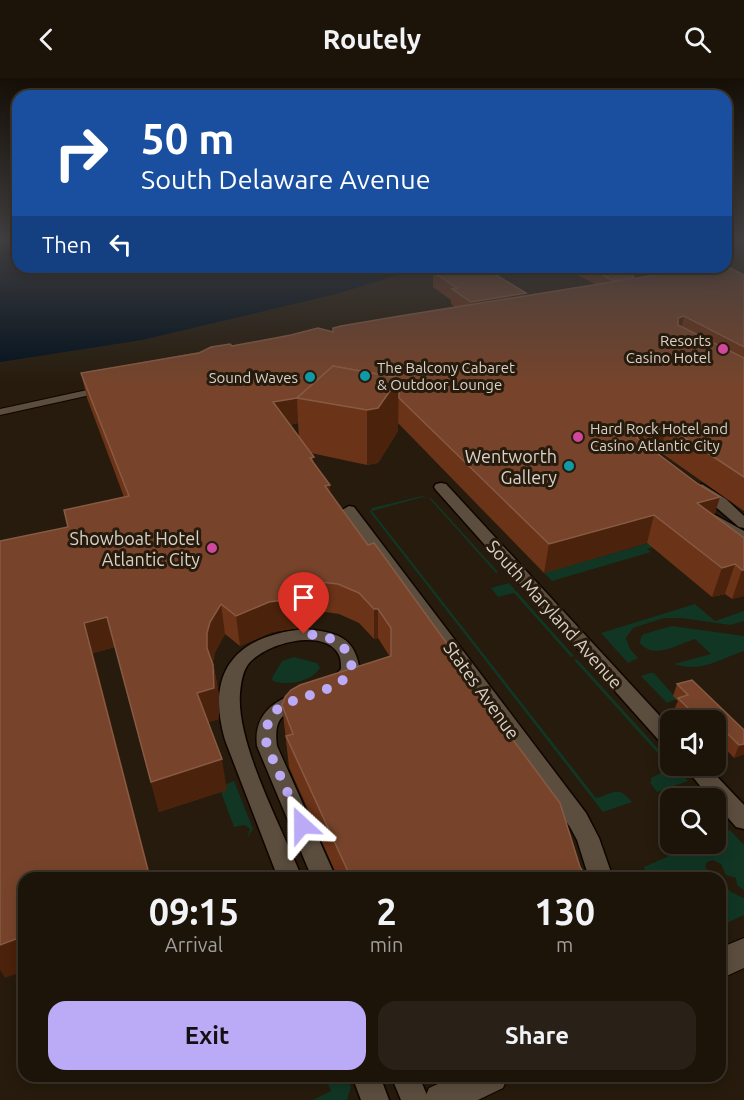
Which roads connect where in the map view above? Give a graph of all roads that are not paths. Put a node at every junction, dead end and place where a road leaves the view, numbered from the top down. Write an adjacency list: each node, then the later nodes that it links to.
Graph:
1 (113, 387): 2 (street)
2 (0, 412)
3 (687, 476): 7 (street)
4 (441, 487): 9 (street, South Maryland Avenue)
5 (696, 507): 8 (street)
6 (349, 510): 14 (street, States Avenue)
7 (744, 524)
8 (744, 538)
9 (660, 730)
10 (703, 776): 11 (street)
11 (744, 820)
12 (288, 872): 13 (street)
13 (321, 872)
14 (599, 872)
15 (744, 952): 16 (street)
16 (726, 961)
17 (368, 1082): 20 (street)
18 (408, 1082): 21 (street)
19 (478, 1082): 22 (street)
20 (375, 1100)
21 (415, 1100)
22 (441, 1100)

